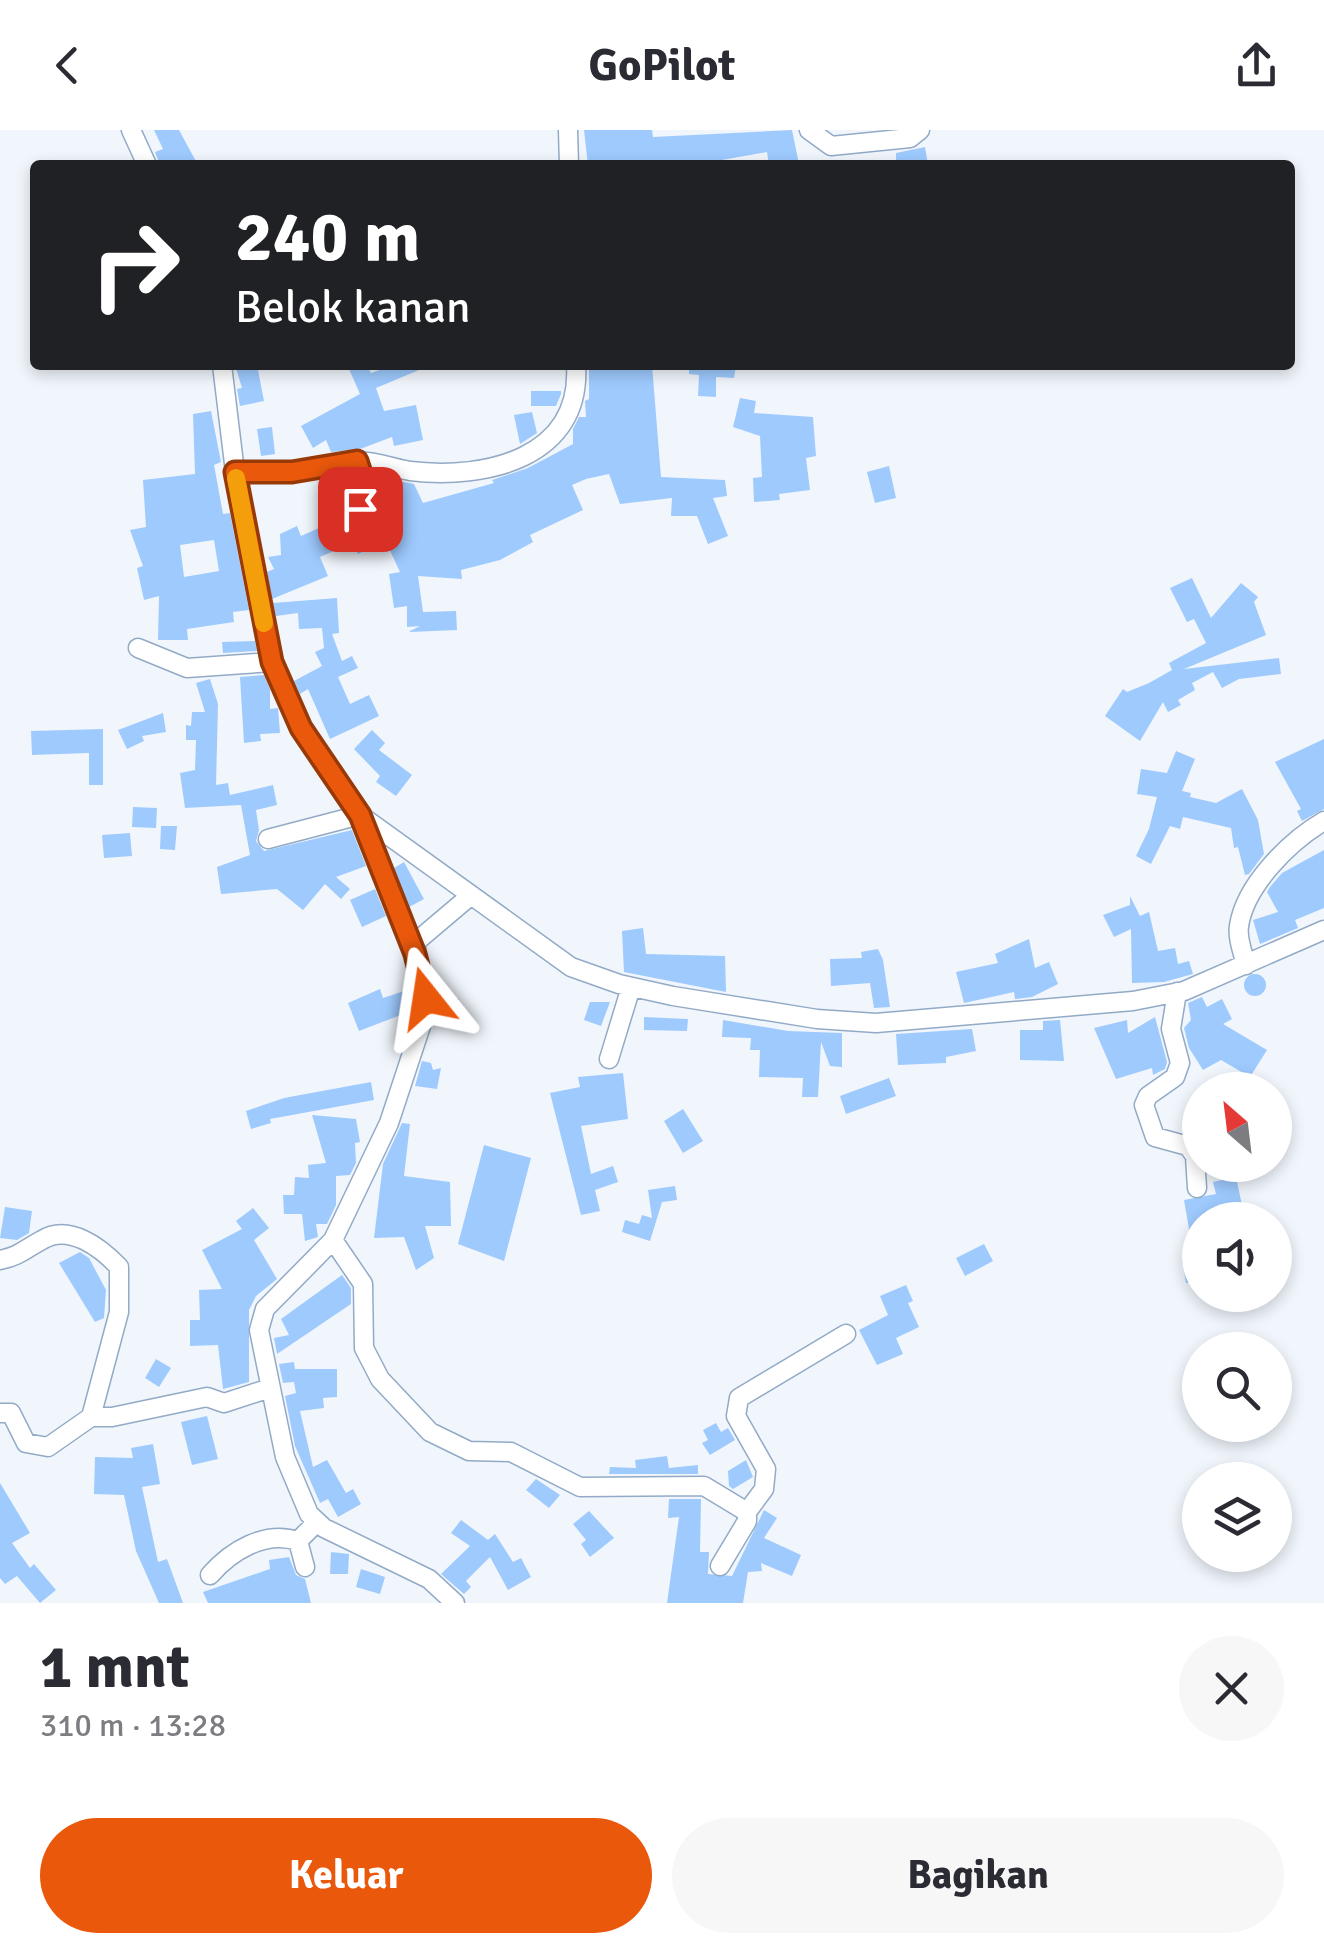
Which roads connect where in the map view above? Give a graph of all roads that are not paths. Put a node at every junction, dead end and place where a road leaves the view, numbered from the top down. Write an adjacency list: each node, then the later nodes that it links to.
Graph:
1 (131, 130): 5 (street)
2 (568, 130): 6 (street)
3 (809, 130): 4 (street)
4 (920, 130)
5 (145, 160)
6 (569, 160)
7 (223, 370): 10 (street)
8 (576, 370): 9 (street)
9 (357, 461): 10 (street); 11 (street)
10 (235, 472): 13 (street)
11 (352, 520)
12 (138, 648): 13 (street)
13 (272, 662): 14 (street)
14 (360, 815): 16 (street); 17 (street); 19 (street)
15 (1324, 821): 20 (street)
16 (268, 839)
17 (469, 896): 19 (street); 21 (street)
18 (1324, 930): 20 (street)
19 (415, 954): 25 (street)
20 (1246, 965): 22 (street)
21 (631, 987): 22 (street); 23 (street)
22 (1177, 992): 24 (street)
23 (610, 1059)
24 (1197, 1188)
25 (333, 1240): 28 (street); 31 (street)
26 (0, 1260): 30 (street)
27 (846, 1334): 31 (street)
28 (268, 1389): 30 (street); 32 (street)
29 (0, 1414): 30 (street)
30 (91, 1417)
31 (747, 1512): 35 (street)
32 (316, 1522): 33 (street); 37 (street)
33 (298, 1541): 34 (street); 36 (street)
34 (306, 1566)
35 (720, 1566)
36 (210, 1575)
37 (456, 1603)

